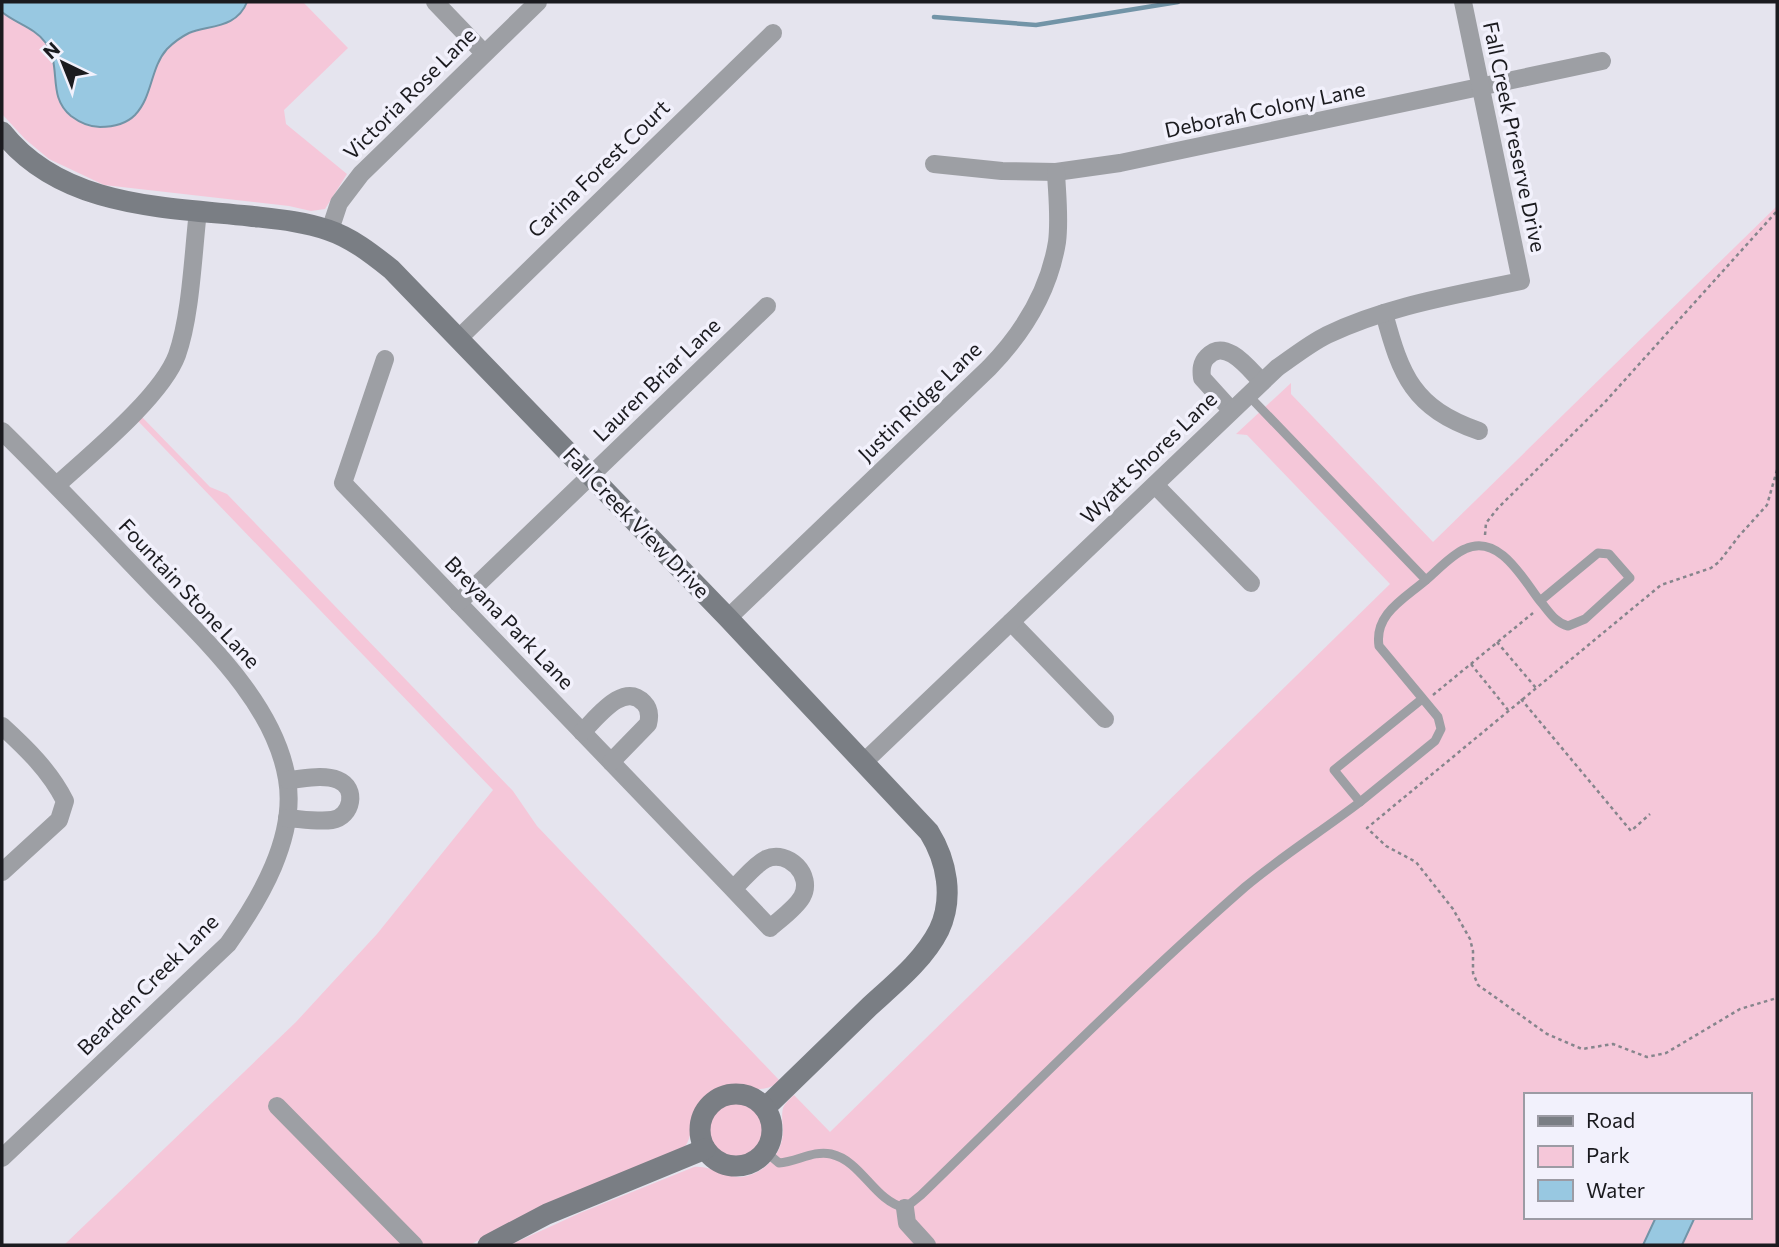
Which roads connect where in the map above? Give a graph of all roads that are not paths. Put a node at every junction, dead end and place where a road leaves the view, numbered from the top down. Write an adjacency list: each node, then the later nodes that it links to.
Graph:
1 (435, 2): 5 (street)
2 (538, 2): 5 (street, Victoria Rose Lane)
3 (1463, 2): 7 (street, Fall Creek Preserve Drive)
4 (773, 33): 16 (street, Carina Forest Court)
5 (484, 53): 12 (street, Victoria Rose Lane)
6 (1602, 61): 7 (street, Deborah Colony Lane)
7 (1481, 87): 10 (street, Deborah Colony Lane); 13 (street, Fall Creek Preserve Drive)
8 (2, 132): 11 (street, Fall Creek View Drive)
9 (934, 164): 10 (street, Deborah Colony Lane)
10 (1056, 172): 30 (street, Justin Ridge Lane)
11 (198, 211): 12 (street, Fall Creek View Drive); 24 (street)
12 (330, 230): 16 (street, Fall Creek View Drive)
13 (1521, 281): 15 (street, Wyatt Shores Lane)
14 (767, 306): 23 (street, Lauren Briar Lane)
15 (1384, 313): 18 (street, Wyatt Shores Lane); 22 (street)
16 (458, 339): 23 (street, Fall Creek View Drive)
17 (385, 359): 28 (street, Breyana Park Lane)
18 (1262, 382): 19 (street, Wyatt Shores Lane); 20 (street)
19 (1248, 395): 20 (street, Wyatt Shores Lane); 26 (lane)
20 (1231, 410): 25 (street, Wyatt Shores Lane)
21 (2, 431): 24 (street, Fountain Stone Lane)
22 (1479, 431)
23 (590, 476): 28 (street, Lauren Briar Lane); 30 (street, Fall Creek View Drive)
24 (57, 485): 38 (street, Fountain Stone Lane)
25 (1155, 485): 27 (street); 31 (street, Wyatt Shores Lane)
26 (1426, 580): 29 (lane); 32 (lane)
27 (1251, 583)
28 (458, 603): 35 (street, Breyana Park Lane)
29 (1541, 603): 29 (lane)
30 (728, 618): 37 (street, Fall Creek View Drive)
31 (1011, 622): 33 (street); 37 (street, Wyatt Shores Lane)
32 (1424, 701): 39 (lane); 39 (lane)
33 (1105, 719)
34 (2, 726): 41 (street)
35 (582, 732): 36 (street, Breyana Park Lane); 36 (street)
36 (611, 762): 42 (street, Breyana Park Lane)
37 (864, 762): 44 (street, Fall Creek View Drive)
38 (288, 779): 40 (street, Fountain Stone Lane); 40 (street)
39 (1360, 802): 48 (lane)
40 (287, 818): 47 (street, Bearden Creek Lane)
41 (2, 872)
42 (733, 889)
43 (277, 1106): 49 (street)
44 (765, 1108): 45 (street); 46 (street)
45 (705, 1149): 46 (street); 50 (street)
46 (766, 1152): 48 (lane)
47 (2, 1158)
48 (905, 1208): 51 (street)
49 (414, 1245)
50 (488, 1245)
51 (927, 1245)

